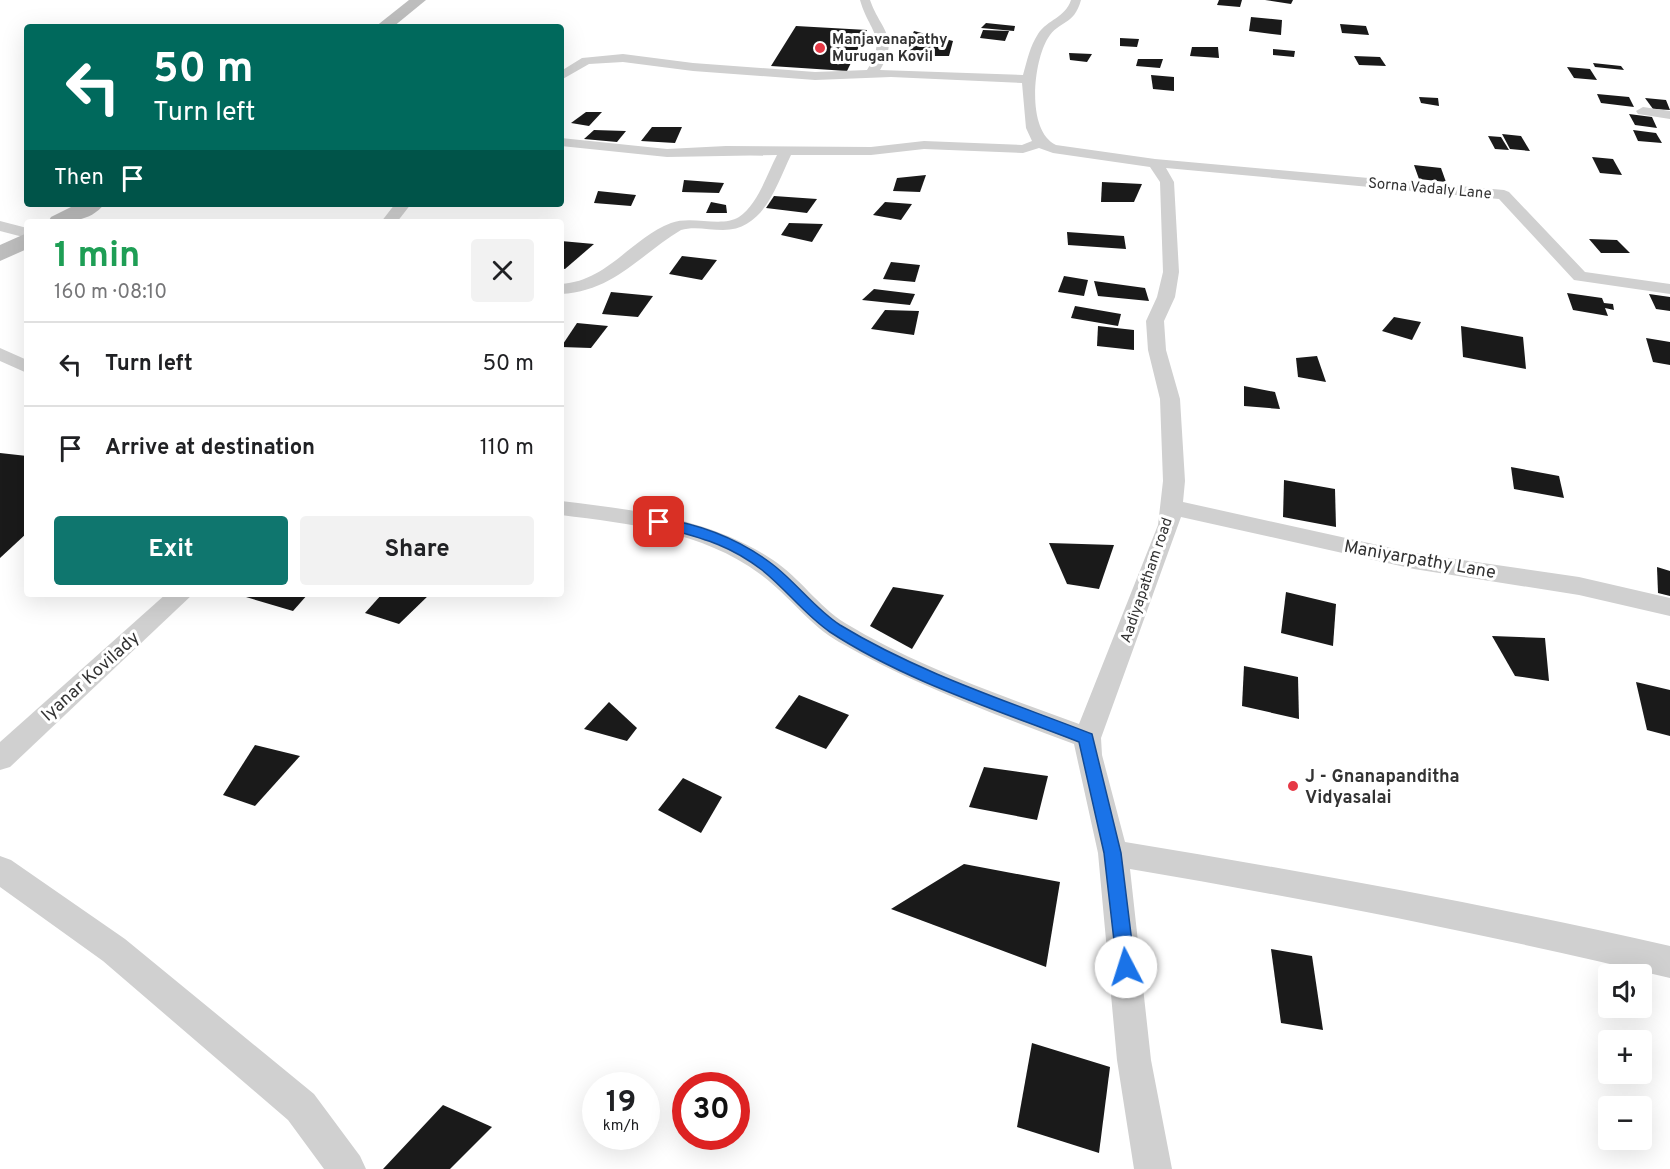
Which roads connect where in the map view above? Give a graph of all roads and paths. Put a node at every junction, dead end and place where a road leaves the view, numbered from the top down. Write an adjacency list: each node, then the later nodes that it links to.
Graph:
1 (419, 0): 4 (main road)
2 (865, 0): 6 (street)
3 (1076, 0): 7 (street)
4 (387, 24)
5 (564, 74): 6 (street)
6 (871, 74): 7 (street)
7 (1028, 79): 11 (street)
8 (1643, 111): 9 (street)
9 (1670, 115)
10 (564, 142): 12 (street)
11 (1040, 143): 12 (street); 13 (street)
12 (786, 151): 22 (street)
13 (1155, 163): 23 (street, Sorna Vadaly Lane); 26 (street, Aadiyapatham road)
14 (88, 207): 16 (main road)
15 (402, 207): 17 (street)
16 (66, 219)
17 (392, 219)
18 (0, 226): 19 (street)
19 (24, 232)
20 (24, 242): 21 (main road)
21 (0, 254)
22 (564, 288)
23 (1670, 290)
24 (0, 354): 25 (street)
25 (24, 366)
26 (1171, 507): 29 (street, Maniyarpathy Lane); 30 (street, Aadiyapatham road)
27 (564, 508): 30 (street)
28 (178, 597): 31 (street, Iyanar Kovilady)
29 (1670, 607)
30 (1087, 738): 32 (street)
31 (0, 759)
32 (1113, 853): 34 (street); 36 (street)
33 (0, 870): 35 (street)
34 (1670, 962)
35 (347, 1169)
36 (1153, 1169)

